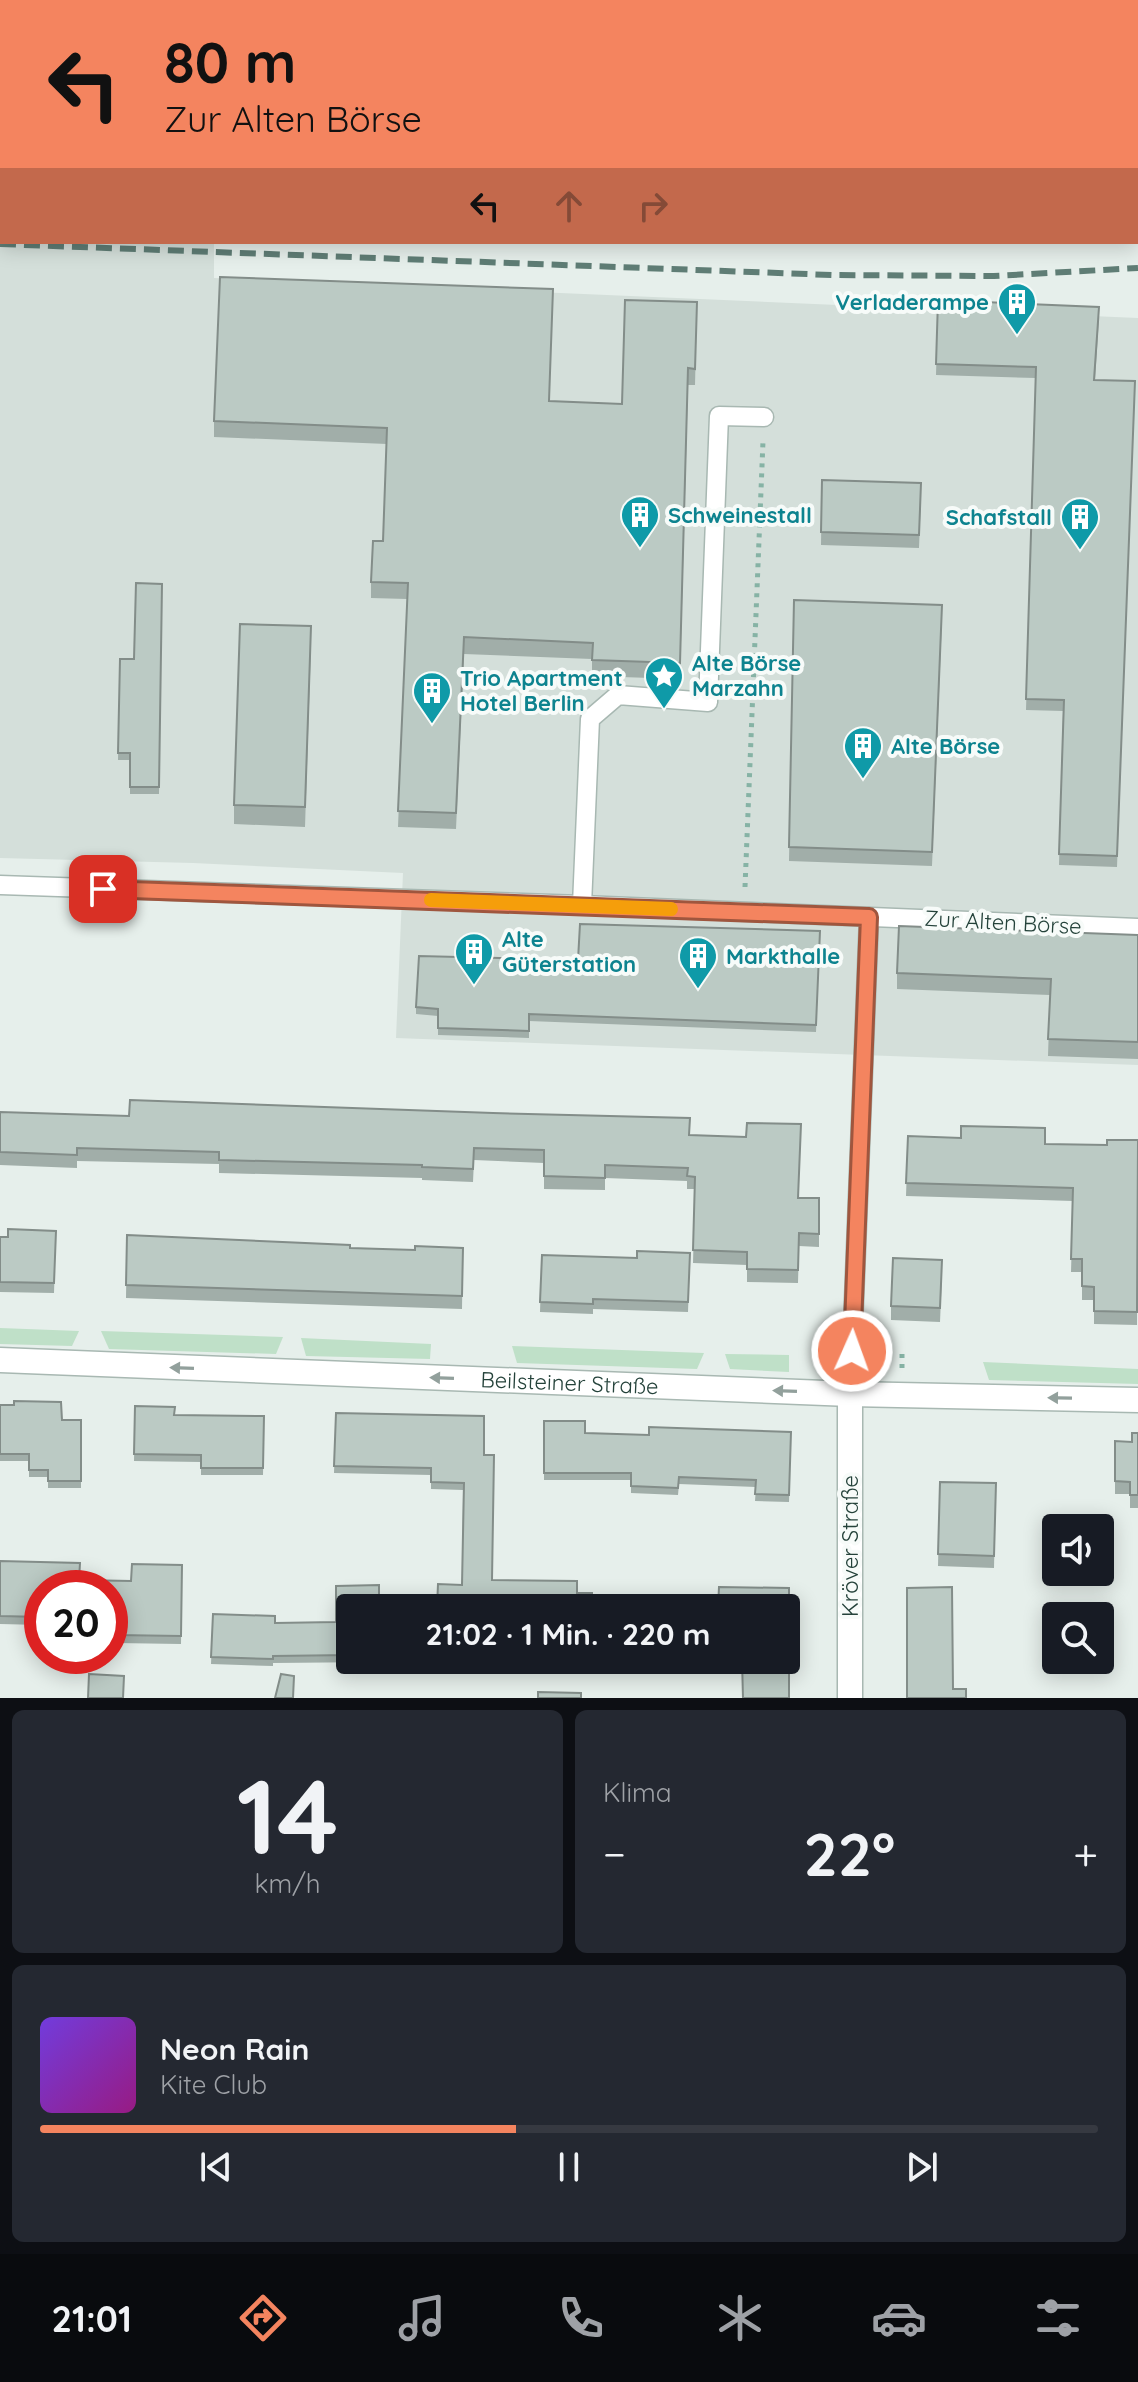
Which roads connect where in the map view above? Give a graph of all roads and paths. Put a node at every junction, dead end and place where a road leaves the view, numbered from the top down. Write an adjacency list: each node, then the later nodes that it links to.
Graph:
1 (764, 417): 3 (lane); 4 (path)
2 (0, 885): 3 (lane, Zur Alten Börse)
3 (582, 905): 4 (lane, Zur Alten Börse)
4 (744, 912): 5 (lane, Zur Alten Börse)
5 (869, 917): 6 (lane, Zur Alten Börse); 7 (lane)
6 (1138, 928)
7 (852, 1351)
8 (0, 1360): 9 (street, Beilsteiner Straße, one-way to 8)
9 (850, 1394): 10 (street, Beilsteiner Straße, one-way to 9); 11 (street, Kröver Straße)
10 (1138, 1400)
11 (850, 1698)

